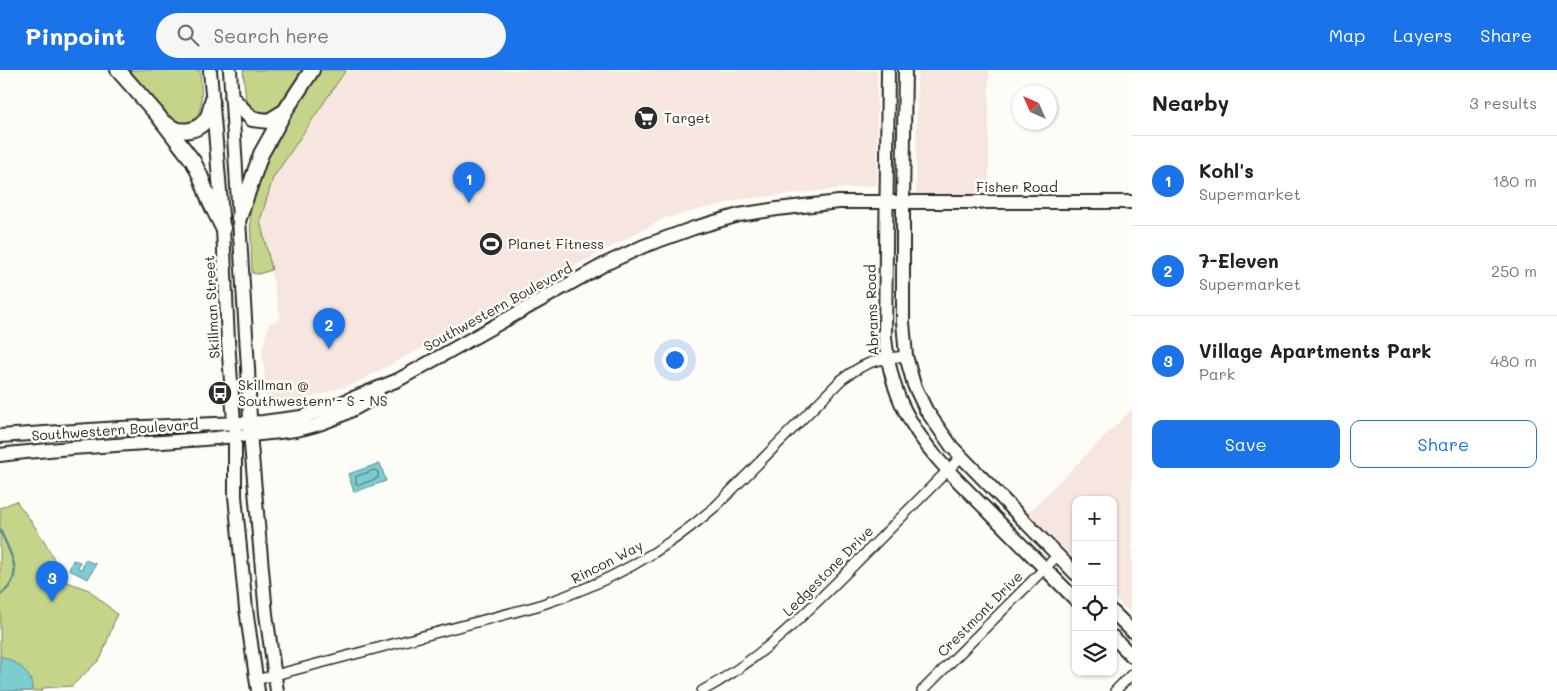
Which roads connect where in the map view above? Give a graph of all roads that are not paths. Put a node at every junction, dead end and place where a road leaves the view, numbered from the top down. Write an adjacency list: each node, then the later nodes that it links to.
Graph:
1 (118, 70): 10 (main road)
2 (210, 70): 8 (main road, Skillman Street)
3 (230, 70): 7 (main road)
4 (312, 70): 9 (main road)
5 (888, 70): 11 (main road, Abrams Road)
6 (905, 70): 12 (main road)
7 (232, 98): 9 (main road); 14 (main road)
8 (212, 101): 10 (main road); 15 (main road, Skillman Street)
9 (284, 110): 14 (main road)
10 (156, 113): 15 (main road)
11 (886, 201): 12 (main road, Southwestern Boulevard); 19 (main road, Abrams Road); 23 (main road, Southwestern Boulevard)
12 (903, 201): 13 (main road, Fisher Road); 18 (main road)
13 (1132, 202)
14 (239, 218): 16 (main road)
15 (223, 228): 17 (main road, Skillman Street)
16 (243, 284): 17 (main road); 23 (main road)
17 (226, 287): 22 (main road, Skillman Street)
18 (906, 356): 19 (street, Rincon Way); 20 (main road)
19 (887, 358): 21 (main road, Abrams Road); 40 (street, Rincon Way)
20 (926, 410): 21 (main road); 29 (main road)
21 (909, 418): 30 (main road, Abrams Road)
22 (233, 423): 23 (main road, Southwestern Boulevard); 24 (main road, Southwestern Boulevard); 26 (main road, Skillman Street)
23 (250, 429): 26 (main road, Southwestern Boulevard); 40 (main road)
24 (63, 431): 25 (main road, Southwestern Boulevard); 27 (main road)
25 (0, 436)
26 (235, 436): 27 (main road, Southwestern Boulevard); 41 (main road, Skillman Street)
27 (64, 448): 28 (main road, Southwestern Boulevard)
28 (0, 455)
29 (961, 457): 30 (street, Ledgestone Drive); 31 (main road)
30 (948, 470): 32 (main road, Abrams Road); 43 (street, Ledgestone Drive)
31 (1058, 555): 32 (street, Crestmont Drive); 33 (main road)
32 (1045, 568): 34 (main road, Abrams Road); 44 (street, Crestmont Drive)
33 (1072, 570)
34 (1072, 596)
35 (1117, 616): 36 (main road)
36 (1132, 631)
37 (1117, 642): 38 (main road)
38 (1132, 656)
39 (1132, 674): 45 (street)
40 (275, 676): 41 (street, Rincon Way); 42 (main road)
41 (257, 686)
42 (278, 691)
43 (702, 691)
44 (922, 691)
45 (1115, 691)

